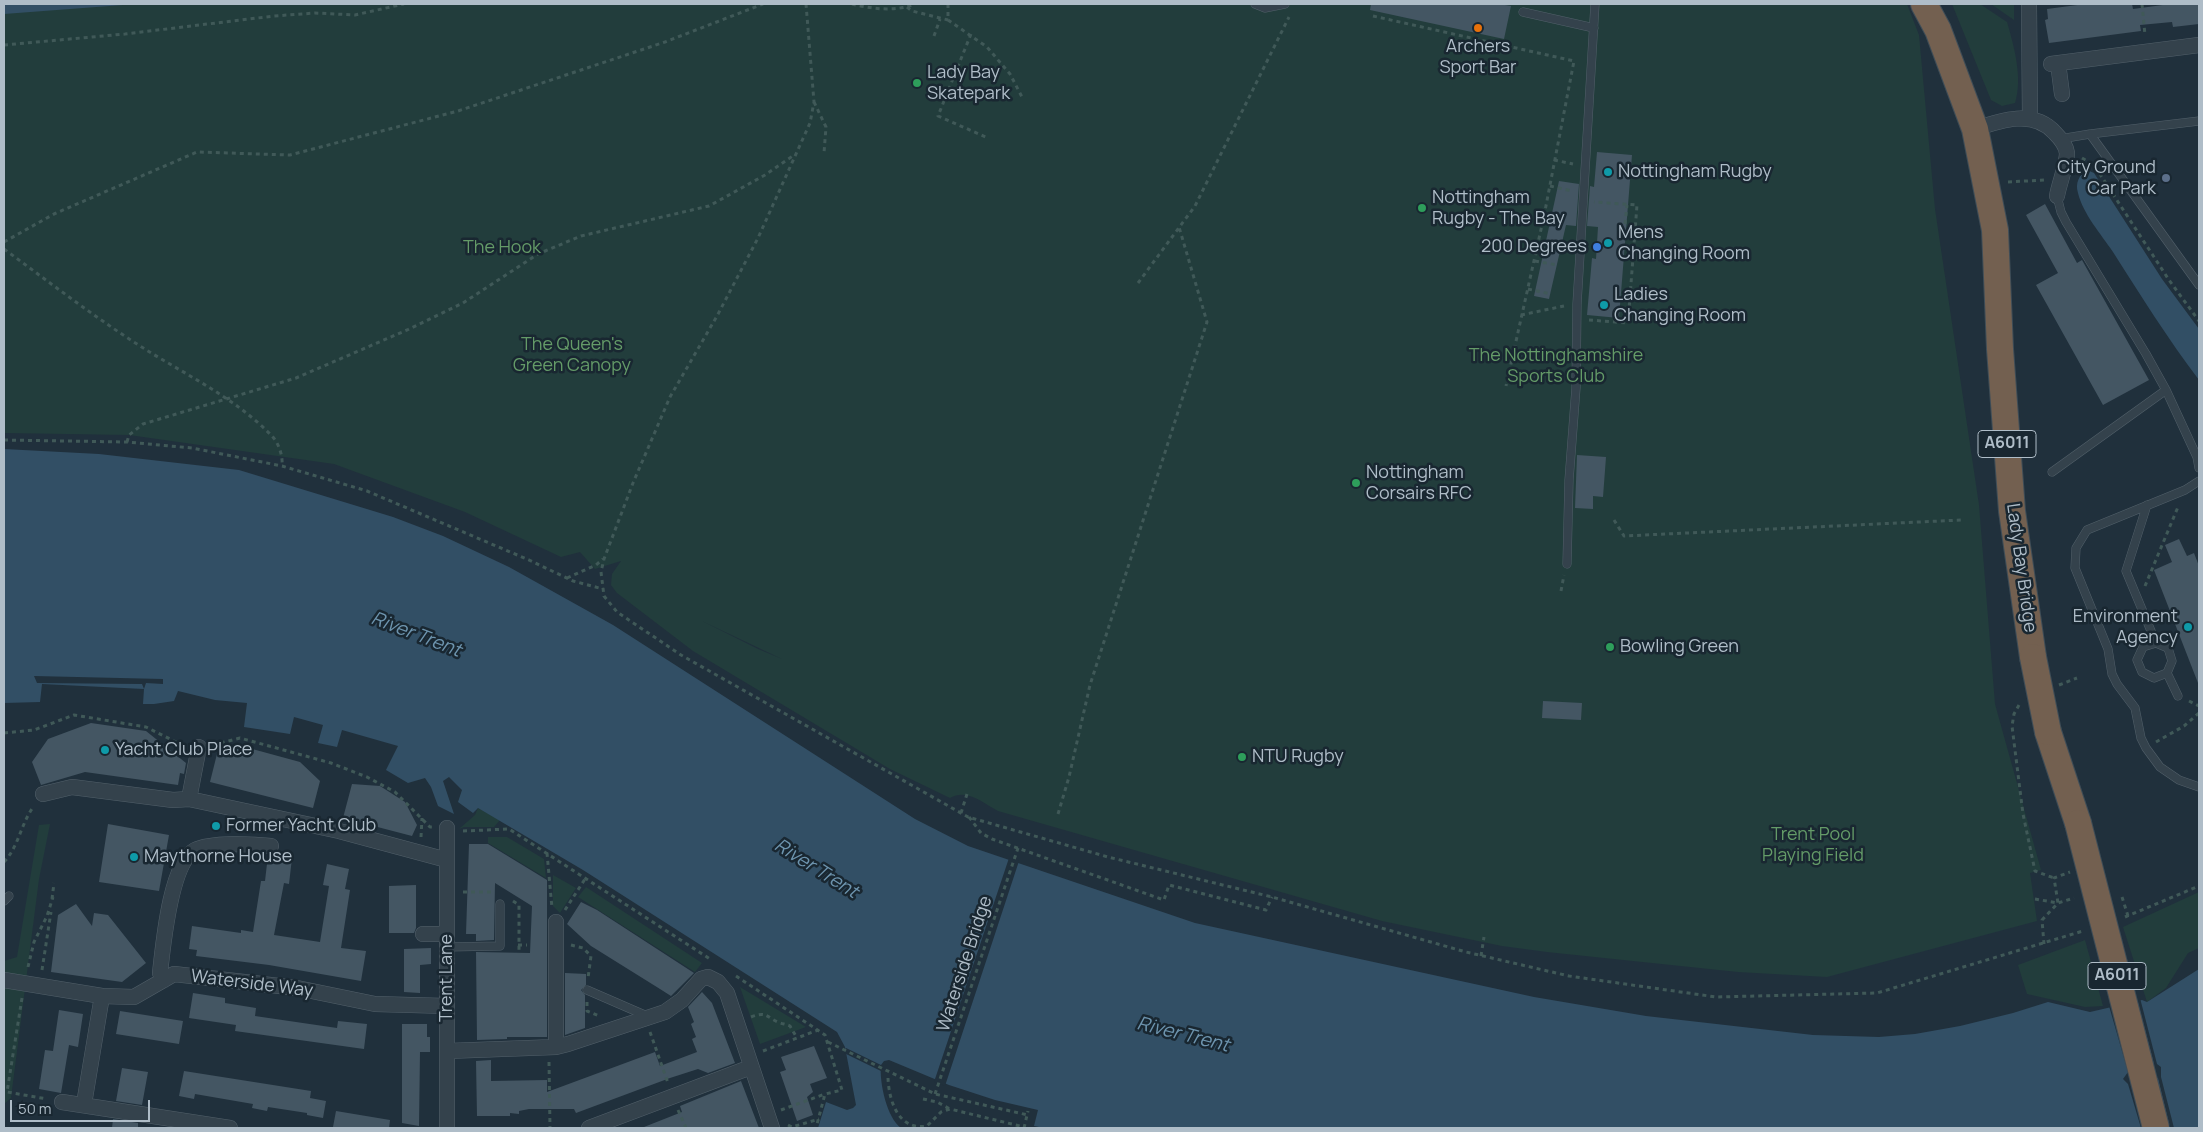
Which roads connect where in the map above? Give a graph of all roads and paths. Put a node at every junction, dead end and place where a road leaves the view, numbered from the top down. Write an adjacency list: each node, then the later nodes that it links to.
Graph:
1 (404, 4): 21 (path)
2 (763, 4): 49 (path)
3 (806, 4): 26 (path)
4 (852, 4): 12 (path)
5 (915, 4): 12 (path)
6 (948, 4): 17 (path)
7 (1255, 4): 13 (lane)
8 (1595, 4): 18 (lane)
9 (1924, 4): 29 (highway, Lady Bay Bridge / A6011)
10 (2029, 4): 27 (street)
11 (2142, 4): 23 (path)
12 (906, 7): 16 (path)
13 (1286, 7): 48 (path)
14 (1523, 12): 18 (lane)
15 (1373, 16): 36 (path)
16 (940, 18): 17 (path); 20 (path)
17 (948, 20): 19 (path)
18 (1594, 28): 37 (lane)
19 (970, 35): 25 (path); 31 (path)
20 (934, 36)
21 (4, 45)
22 (2199, 46): 23 (street)
23 (2145, 52): 24 (street)
24 (2062, 94)
25 (1022, 97)
26 (814, 102): 33 (path); 34 (path)
27 (2030, 119): 29 (street); 32 (street)
28 (2199, 121): 30 (lane)
29 (1975, 129): 154 (highway, Lady Bay Bridge / A6011, bridge)
30 (2090, 134): 32 (lane); 54 (lane)
31 (988, 138)
32 (2060, 139): 38 (street)
33 (824, 153)
34 (795, 154): 63 (path); 74 (path)
35 (2078, 158): 60 (path)
36 (1554, 160): 37 (path); 40 (path)
37 (1586, 167): 43 (lane)
38 (2060, 179): 39 (path); 42 (street)
39 (2004, 183)
40 (1550, 186): 41 (path); 45 (path)
41 (1573, 191)
42 (2057, 196): 62 (lane)
43 (1584, 201): 44 (path); 57 (lane)
44 (1627, 204): 47 (path); 59 (path)
45 (1544, 216): 46 (path); 51 (path)
46 (1567, 221)
47 (1626, 224)
48 (1179, 227): 53 (path); 95 (path)
49 (4, 242)
50 (4, 249): 63 (path)
51 (1535, 261): 52 (path); 55 (path)
52 (1557, 265)
53 (1138, 283)
54 (2199, 285)
55 (1528, 289): 56 (path); 58 (path)
56 (1550, 294)
57 (1578, 304): 58 (path); 59 (lane)
58 (1521, 315): 61 (path)
59 (1577, 319): 75 (lane)
60 (2199, 321)
61 (1506, 386)
62 (2166, 390): 67 (lane); 68 (lane)
63 (227, 400): 65 (path); 66 (path)
64 (4, 440): 65 (path)
65 (127, 442): 66 (path)
66 (282, 466): 76 (path)
67 (2199, 468)
68 (2052, 472)
69 (2199, 481): 70 (lane)
70 (2185, 490): 71 (lane); 78 (path)
71 (2147, 505): 78 (lane); 89 (lane)
72 (1614, 520): 73 (path)
73 (1961, 520)
74 (604, 559): 76 (path); 77 (path)
75 (1567, 564)
76 (567, 578): 77 (path)
77 (602, 589): 94 (path)
78 (2139, 602): 79 (lane)
79 (2156, 643): 80 (lane); 80 (lane)
80 (2167, 673): 83 (lane)
81 (2077, 678): 82 (path)
82 (2050, 688)
83 (2178, 696)
84 (2023, 699): 106 (path)
85 (2199, 713): 89 (path)
86 (4, 733): 87 (path)
87 (183, 746)
88 (204, 746): 93 (street); 98 (path)
89 (2146, 748): 90 (lane)
90 (2199, 787)
91 (44, 794): 93 (street)
92 (967, 794): 94 (path)
93 (189, 799): 103 (street)
94 (961, 813): 96 (path)
95 (1058, 814)
96 (968, 817): 101 (path); 111 (path)
97 (26, 821): 104 (path)
98 (431, 824)
99 (447, 828): 102 (path); 103 (street, Trent Lane)
100 (271, 846): 125 (street)
101 (1018, 848): 111 (path); 140 (path, Waterside Bridge)
102 (547, 853): 107 (path); 114 (path)
103 (447, 860): 117 (street, Trent Lane)
104 (4, 862)
105 (2078, 870): 106 (path)
106 (2054, 878): 118 (path)
107 (585, 879): 114 (path); 121 (path)
108 (54, 883): 110 (path)
109 (2199, 886): 113 (path)
110 (53, 897): 123 (path); 126 (path)
111 (1272, 897): 120 (path)
112 (500, 904): 117 (lane)
113 (2128, 916)
114 (556, 919): 135 (street)
115 (423, 934): 117 (street)
116 (1484, 937): 120 (path)
117 (447, 941): 129 (street, Trent Lane)
118 (2044, 944)
119 (2038, 946): 120 (path)
120 (1480, 956)
121 (710, 959)
122 (729, 971): 132 (path)
123 (42, 975)
124 (4, 980): 126 (street, Waterside Way)
125 (164, 980): 128 (street, Waterside Way); 129 (street, Waterside Way)
126 (24, 984): 128 (street, Waterside Way); 143 (path)
127 (587, 990): 130 (lane)
128 (102, 996): 144 (street)
129 (447, 1006): 136 (street, Trent Lane)
130 (647, 1017): 135 (street); 137 (street); 141 (path)
131 (748, 1018): 133 (path)
132 (818, 1030): 133 (path); 134 (path)
133 (797, 1038): 137 (path)
134 (827, 1042): 139 (path); 140 (path)
135 (552, 1047): 136 (street); 150 (path)
136 (447, 1051): 149 (street, Trent Lane)
137 (750, 1062): 141 (street); 146 (street)
138 (888, 1078): 145 (path)
139 (826, 1094): 146 (path); 152 (path)
140 (935, 1094): 153 (path)
141 (673, 1096): 147 (street)
142 (923, 1099): 145 (path)
143 (62, 1102): 144 (street)
144 (84, 1104): 148 (street)
145 (950, 1109): 153 (path)
146 (770, 1121)
147 (604, 1125): 151 (street)
148 (230, 1128)
149 (447, 1128)
150 (550, 1128)
151 (589, 1128)
152 (816, 1128)
153 (1024, 1128)
154 (2156, 1128)

